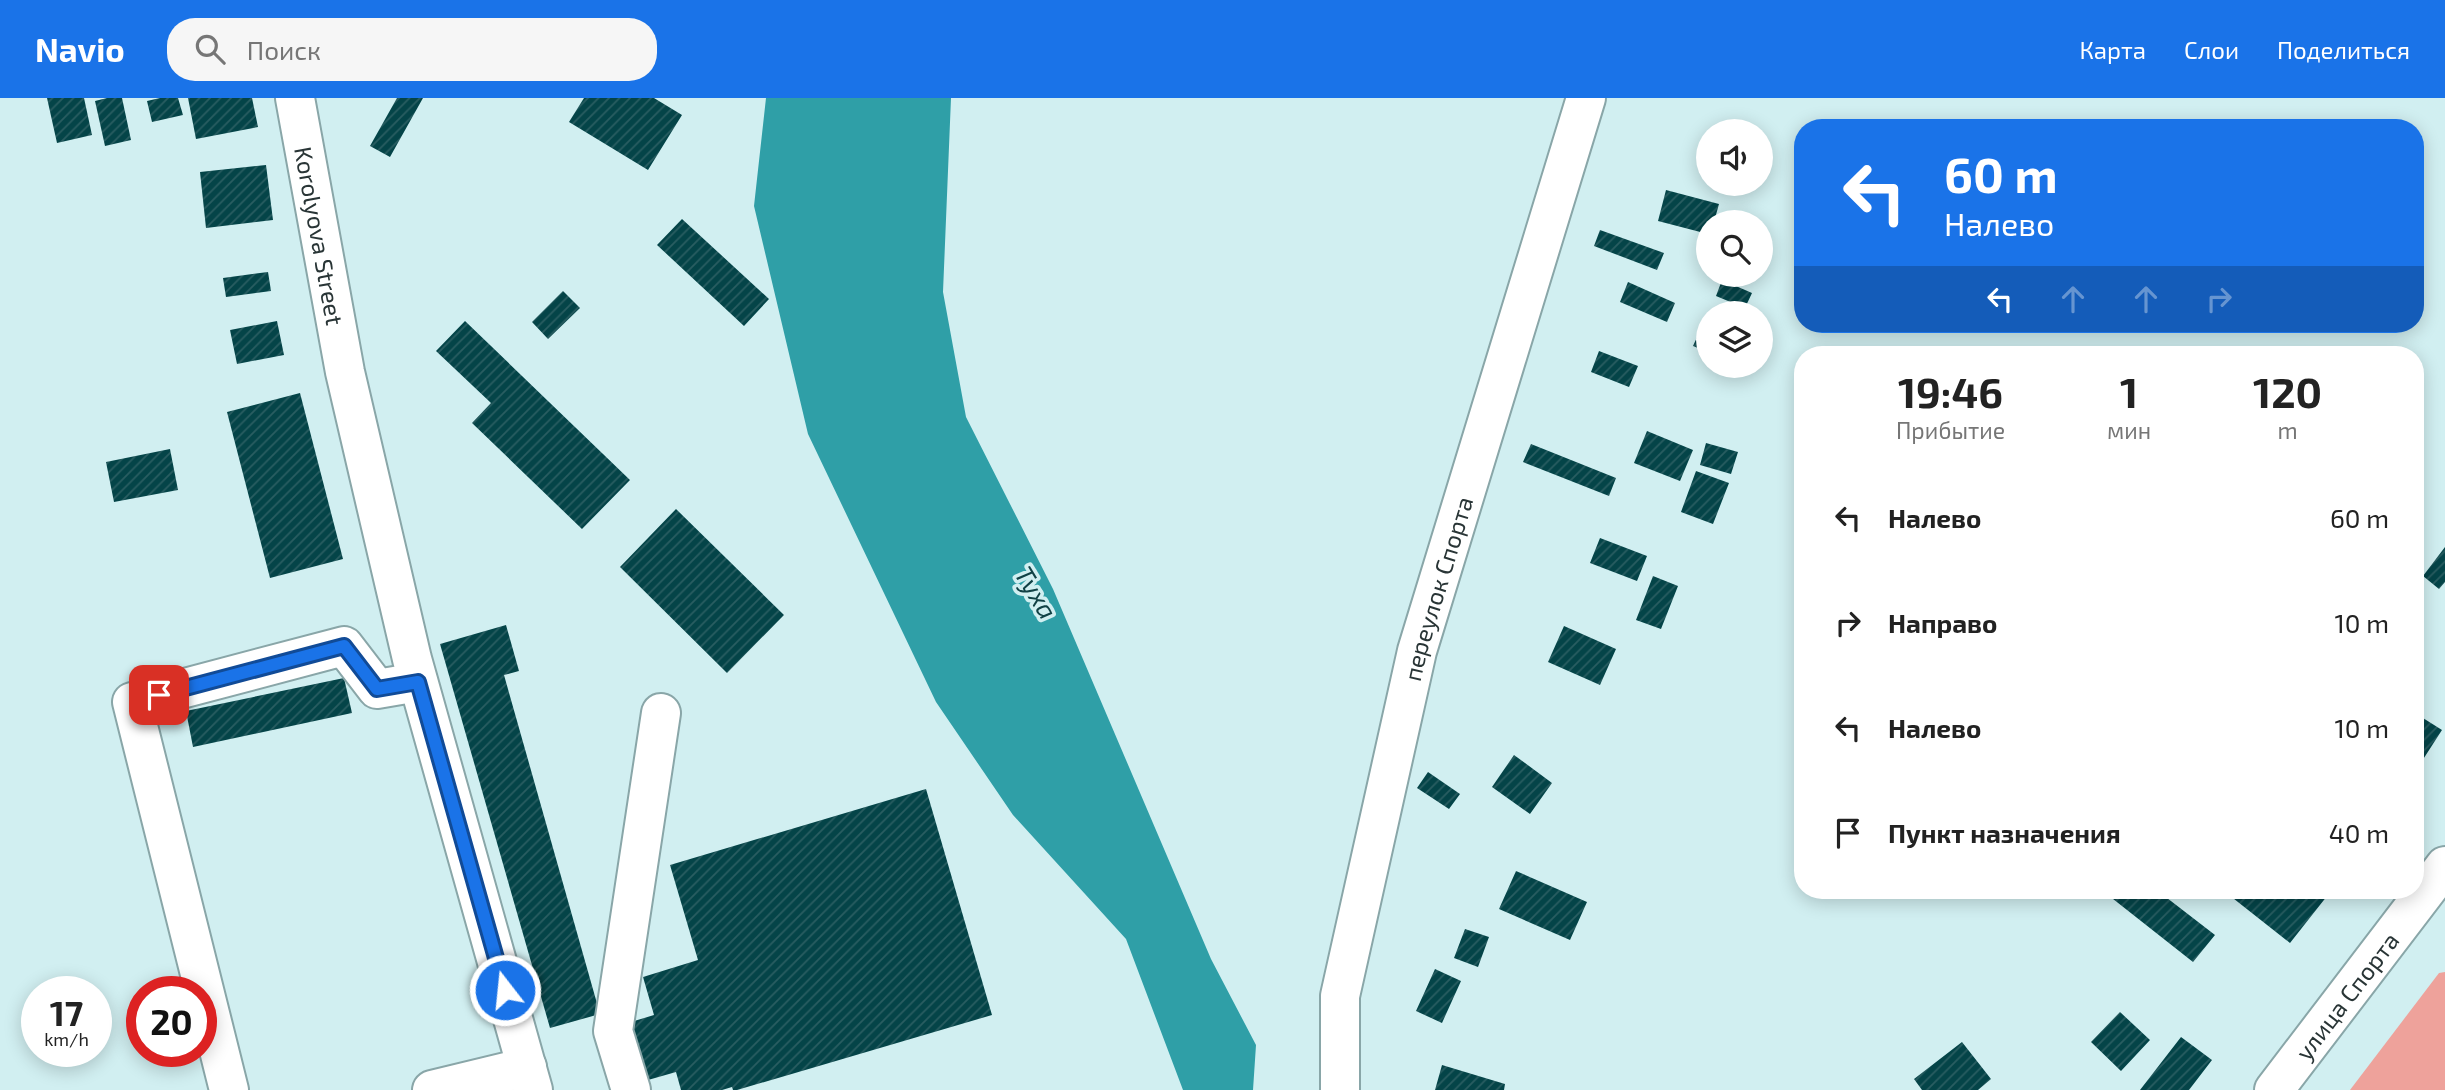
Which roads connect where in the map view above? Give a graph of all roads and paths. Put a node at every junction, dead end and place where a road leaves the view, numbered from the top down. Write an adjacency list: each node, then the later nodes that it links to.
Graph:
1 (295, 98): 3 (street, Korolyova Street)
2 (1586, 98): 12 (street, переулок Спорта)
3 (418, 682): 8 (street, Korolyova Street); 9 (street)
4 (662, 713): 11 (street)
5 (2445, 866): 6 (street, улица Спорта)
6 (2424, 894)
7 (2420, 899): 13 (street, улица Спорта)
8 (530, 1078): 10 (street)
9 (229, 1090)
10 (432, 1090)
11 (631, 1090)
12 (1340, 1090)
13 (2274, 1090)

